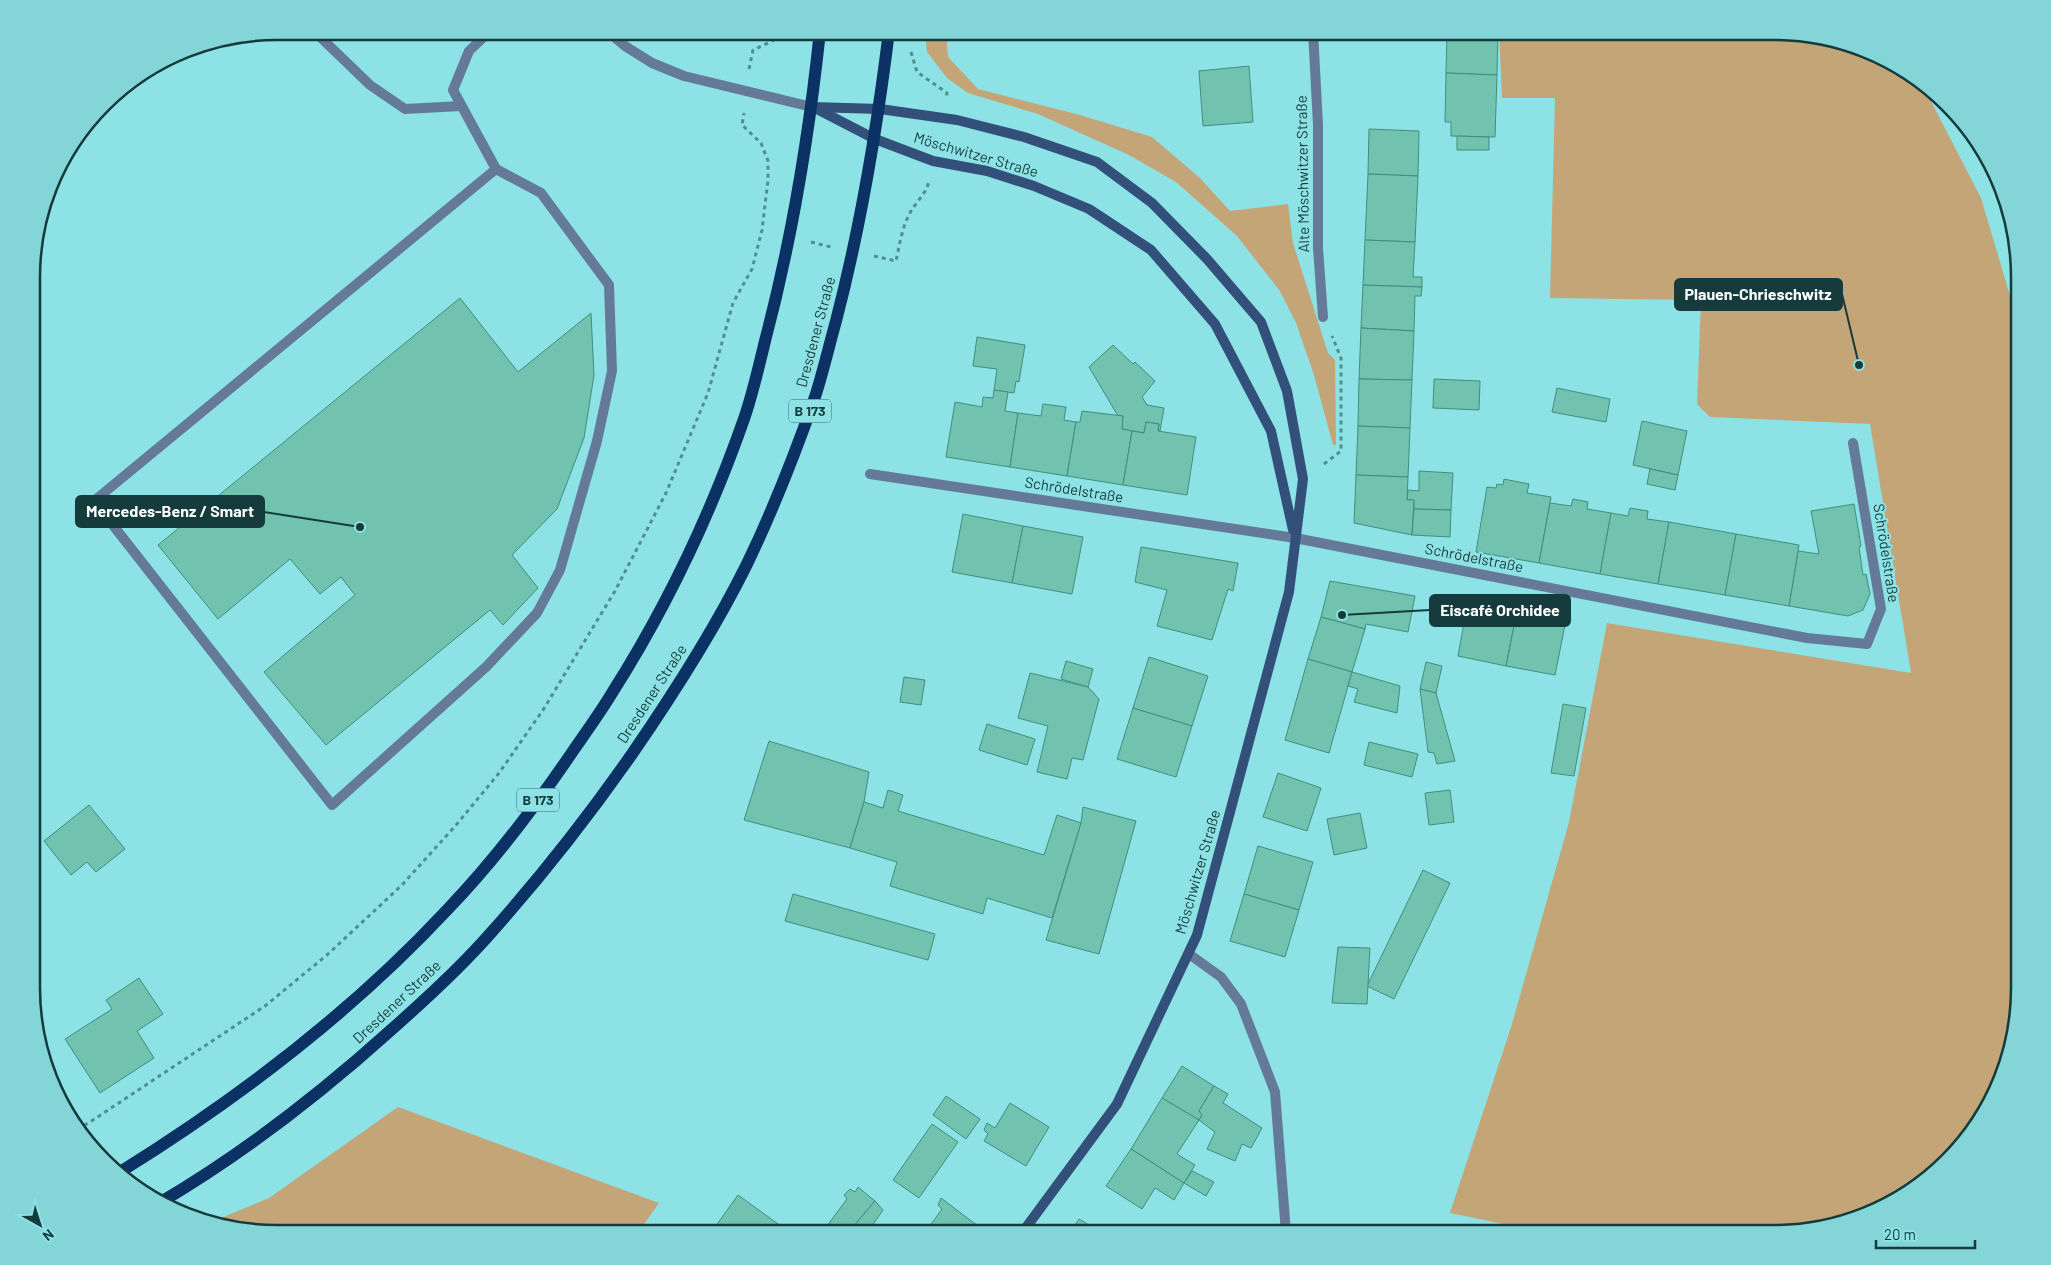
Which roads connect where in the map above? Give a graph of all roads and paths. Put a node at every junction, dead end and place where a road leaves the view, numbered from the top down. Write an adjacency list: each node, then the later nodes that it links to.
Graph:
1 (323, 40): 11 (street)
2 (481, 40): 11 (street)
3 (618, 40): 12 (street)
4 (774, 40): 9 (path)
5 (819, 40): 12 (main road, B 173)
6 (888, 40): 13 (main road, Dresdener Straße / B 173)
7 (1313, 40): 19 (street, Alte Möschwitzer Straße)
8 (910, 47): 10 (path)
9 (753, 50)
10 (947, 93)
11 (461, 106): 16 (street)
12 (812, 107): 13 (main road, Möschwitzer Straße); 15 (main road, Möschwitzer Straße); 26 (main road, B 173)
13 (880, 110): 15 (main road, Dresdener Straße / B 173); 22 (main road, Möschwitzer Straße)
14 (742, 125): 25 (path)
15 (875, 140): 23 (main road, Möschwitzer Straße); 27 (main road, Dresdener Straße / B 173)
16 (496, 169): 16 (street)
17 (927, 192): 18 (path)
18 (896, 261)
19 (1323, 317): 22 (path)
20 (1853, 443): 23 (street, Schrödelstraße)
21 (870, 474): 23 (street, Schrödelstraße)
22 (1303, 479): 23 (main road, Möschwitzer Straße)
23 (1295, 538): 24 (main road, Möschwitzer Straße)
24 (1188, 954): 28 (main road, Möschwitzer Straße); 29 (street)
25 (84, 1125)
26 (125, 1169)
27 (167, 1198)
28 (1029, 1225)
29 (1285, 1225)

